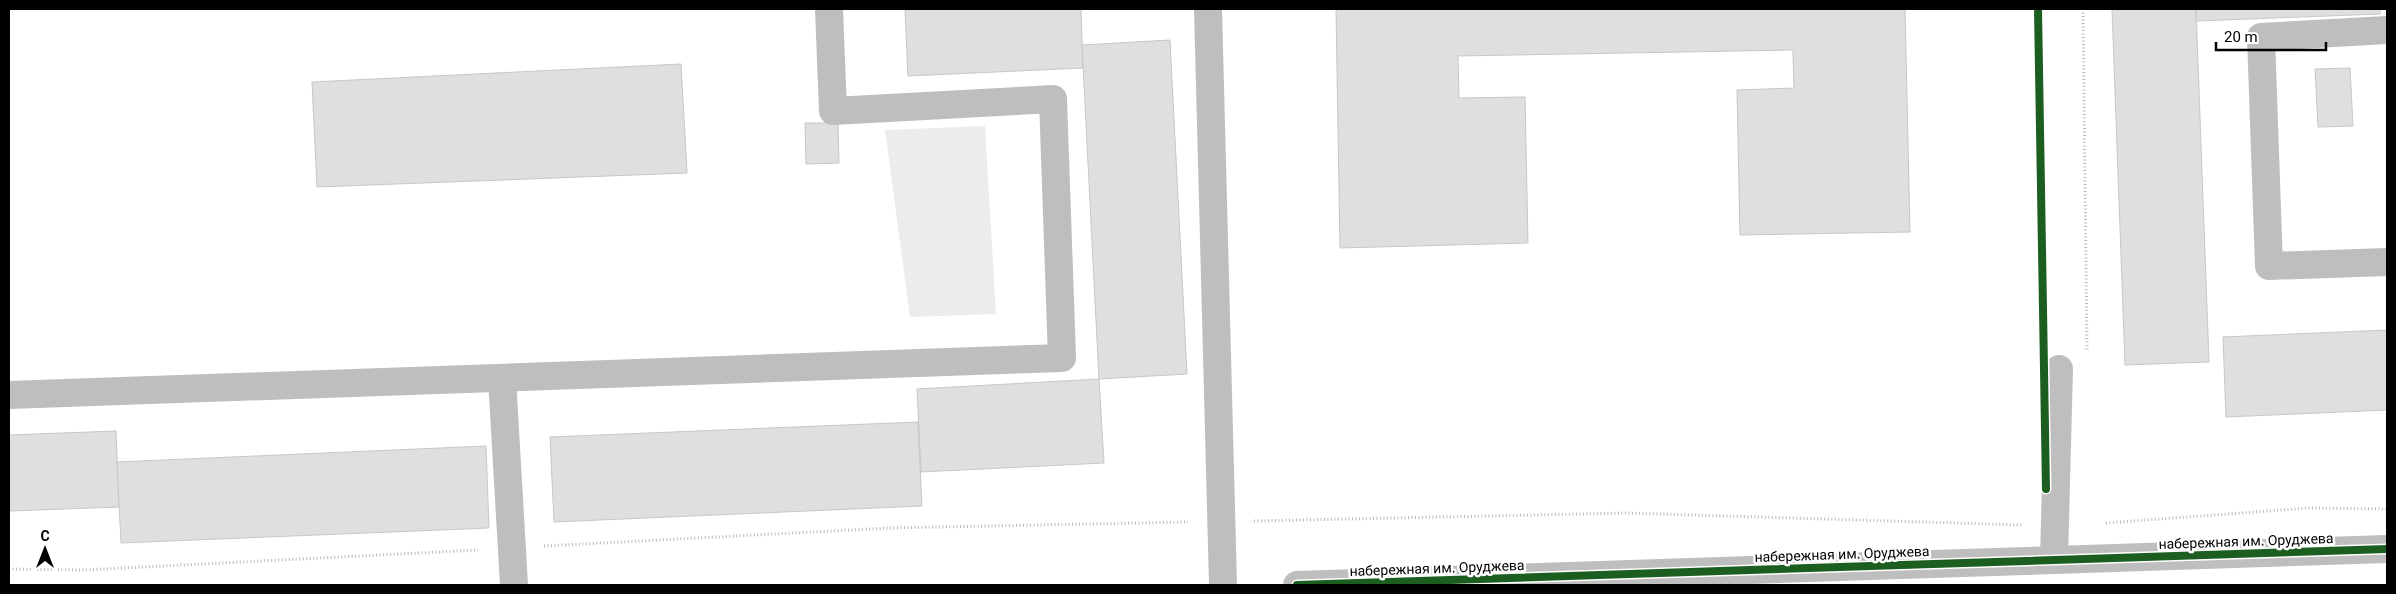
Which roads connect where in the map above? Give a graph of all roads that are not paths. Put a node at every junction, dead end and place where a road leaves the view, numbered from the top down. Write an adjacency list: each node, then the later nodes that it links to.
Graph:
1 (828, 9): 6 (street)
2 (1208, 9): 11 (street)
3 (2387, 30): 4 (street)
4 (2387, 262)
5 (2059, 370): 9 (street)
6 (502, 378): 7 (street); 10 (street)
7 (9, 395)
8 (2387, 549): 9 (street, набережная им. Оруджева)
9 (2054, 559): 12 (street, набережная им. Оруджева)
10 (514, 585)
11 (1223, 585)
12 (1297, 585)

